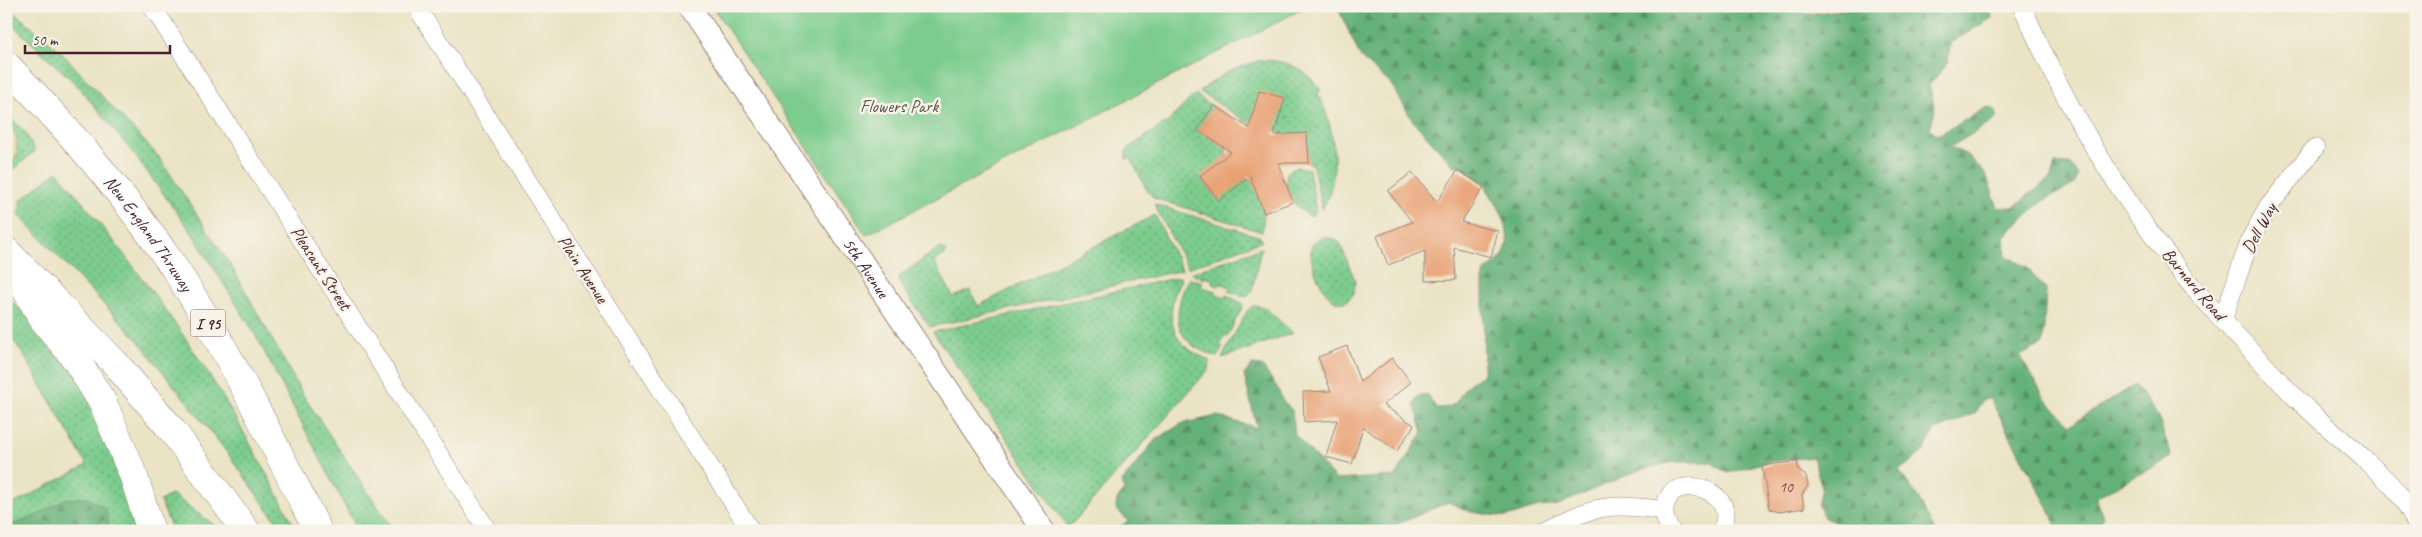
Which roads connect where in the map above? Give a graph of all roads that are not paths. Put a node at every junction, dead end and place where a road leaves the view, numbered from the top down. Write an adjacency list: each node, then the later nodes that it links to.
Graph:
1 (152, 6): 17 (street, Pleasant Street)
2 (416, 6): 18 (street, Plain Avenue)
3 (688, 6): 19 (street, 5th Avenue)
4 (2022, 6): 9 (street, Barnard Road)
5 (6, 65): 10 (highway, New England Thruway / I 95)
6 (2315, 148): 9 (street, Dell Way)
7 (6, 251): 14 (highway)
8 (6, 256): 13 (highway)
9 (2223, 319): 12 (street, Barnard Road)
10 (214, 333): 15 (highway, New England Thruway / I 95); 16 (highway)
11 (1663, 510): 20 (street); 21 (street); 22 (street)
12 (2416, 524)
13 (151, 531)
14 (246, 531)
15 (318, 531)
16 (336, 531)
17 (488, 531)
18 (751, 531)
19 (1044, 531)
20 (1545, 531)
21 (1671, 531)
22 (1721, 531)

